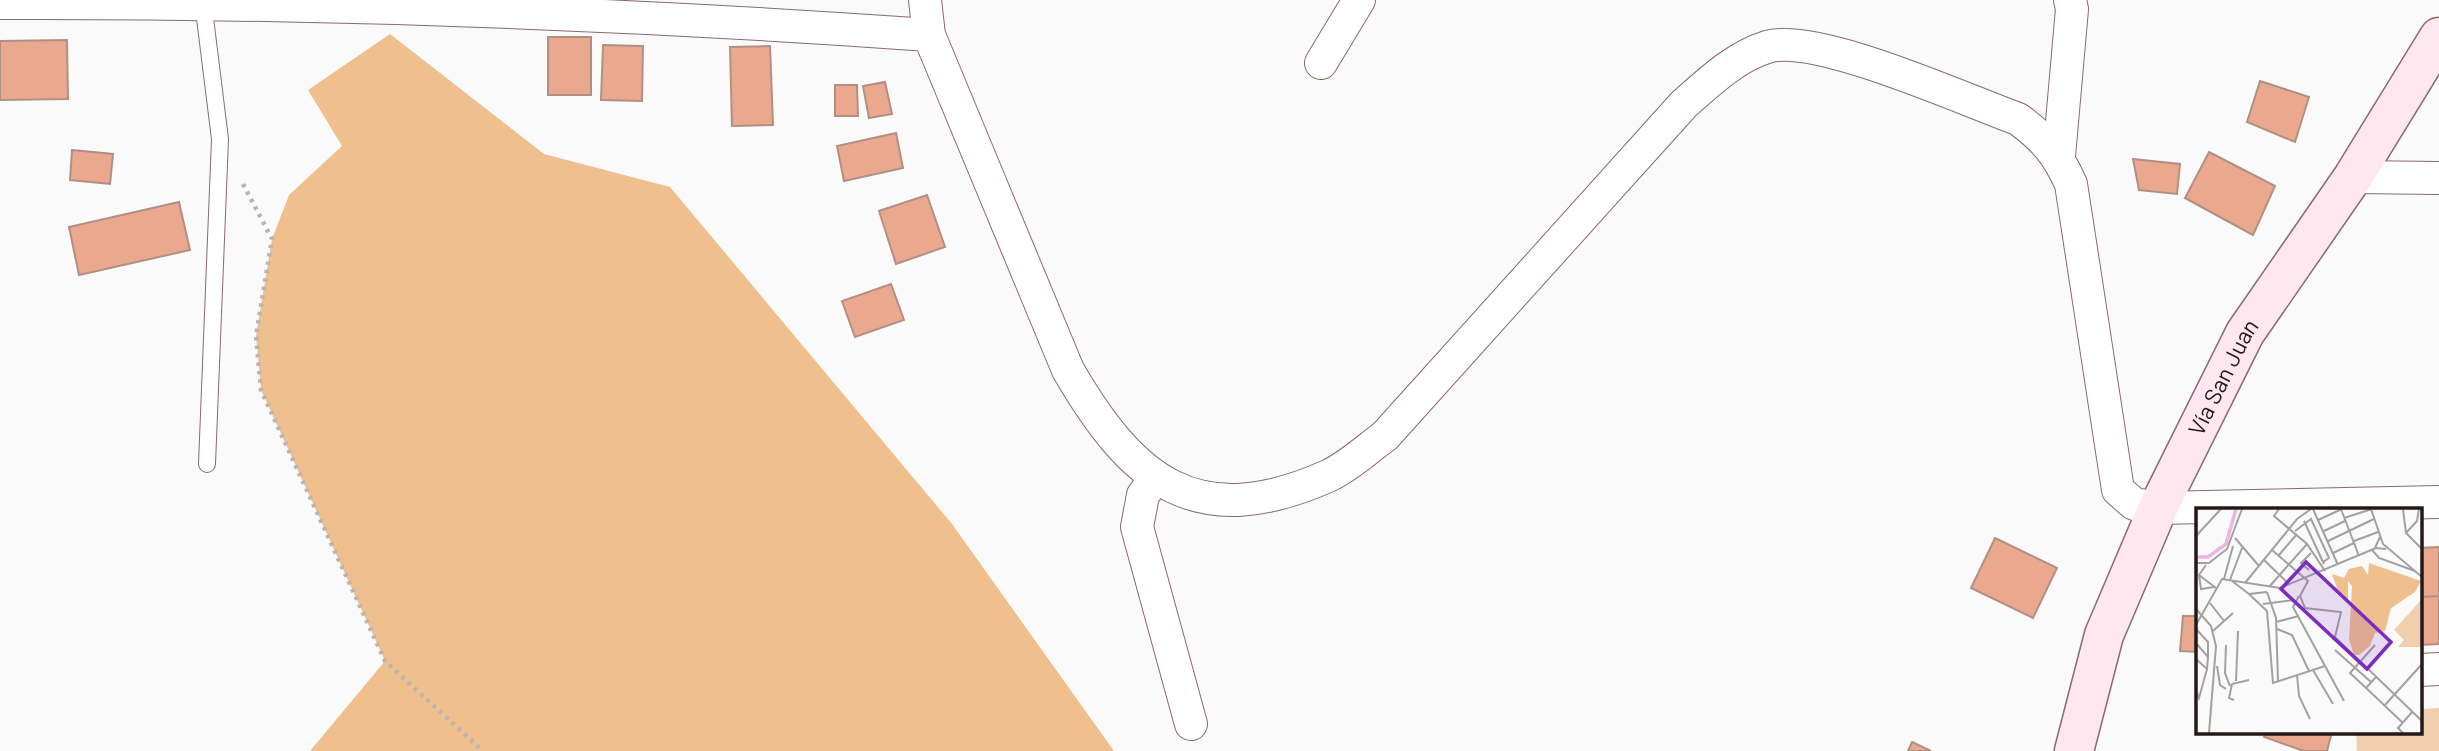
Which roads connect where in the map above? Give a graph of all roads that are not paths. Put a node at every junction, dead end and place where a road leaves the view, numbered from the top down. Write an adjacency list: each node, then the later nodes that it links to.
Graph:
1 (925, 0): 6 (street)
2 (1359, 0): 8 (street)
3 (203, 1): 4 (street); 6 (street); 12 (lane)
4 (0, 3)
5 (2074, 3): 9 (street)
6 (929, 34): 13 (street)
7 (2439, 37): 10 (street, Vía San Juan)
8 (1321, 63)
9 (2059, 156): 13 (street); 15 (street)
10 (2353, 177): 11 (street); 15 (street, Vía San Juan)
11 (2439, 178)
12 (208, 464)
13 (1155, 479): 16 (street)
14 (2439, 502): 15 (street)
15 (2158, 508): 17 (street, Vía San Juan)
16 (1191, 724)
17 (2079, 750)

